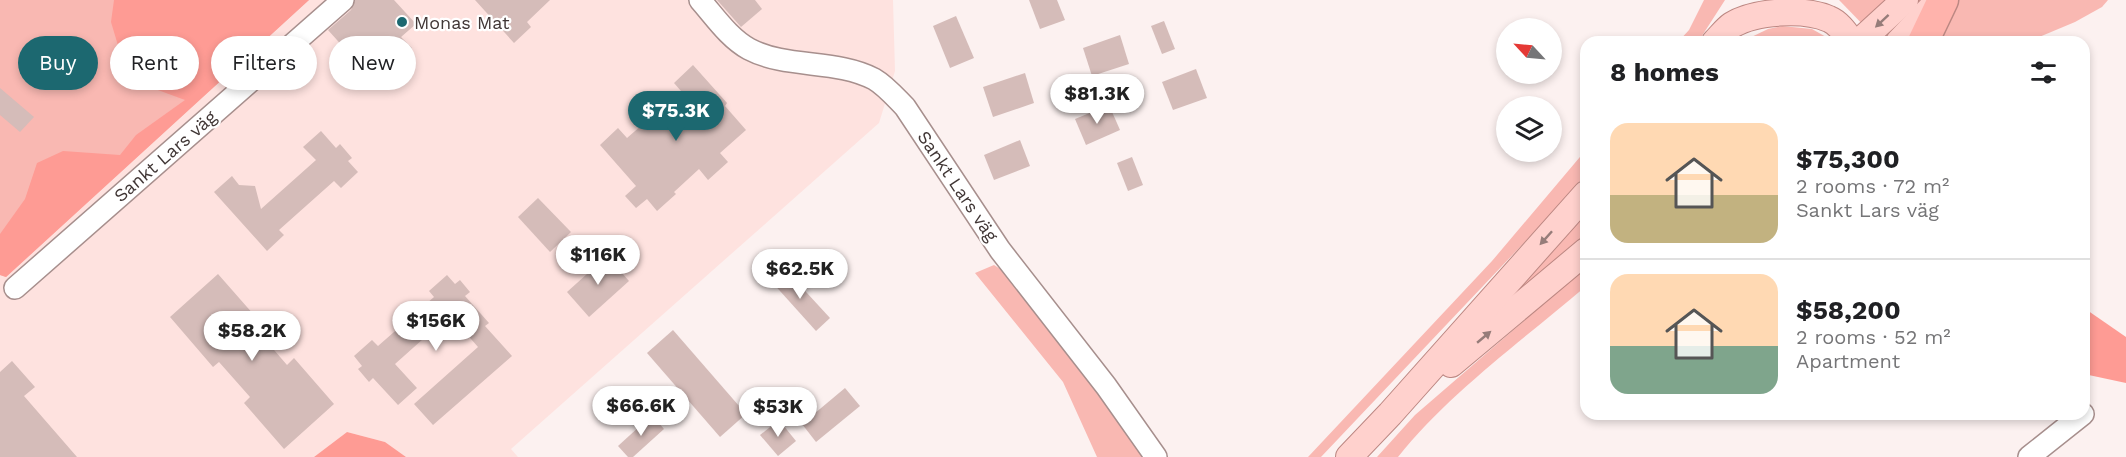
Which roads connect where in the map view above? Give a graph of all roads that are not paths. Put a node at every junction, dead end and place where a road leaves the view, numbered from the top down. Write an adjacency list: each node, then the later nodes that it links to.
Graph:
1 (343, 0): 14 (street, Sankt Lars väg)
2 (700, 0): 17 (street, Sankt Lars väg)
3 (1743, 0): 7 (main road)
4 (1905, 0): 9 (main road, one-way to 9)
5 (1941, 0): 10 (main road); 11 (highway)
6 (1821, 9): 7 (main road); 8 (main road)
7 (1723, 34)
8 (1847, 36)
9 (1866, 36)
10 (1905, 36)
11 (1926, 36)
12 (1580, 201): 15 (main road, one-way to 15)
13 (1580, 256): 15 (main road, one-way to 13)
14 (15, 288)
15 (1390, 414): 18 (main road)
16 (2076, 420): 19 (street)
17 (1156, 457)
18 (1349, 457)
19 (2029, 457)

